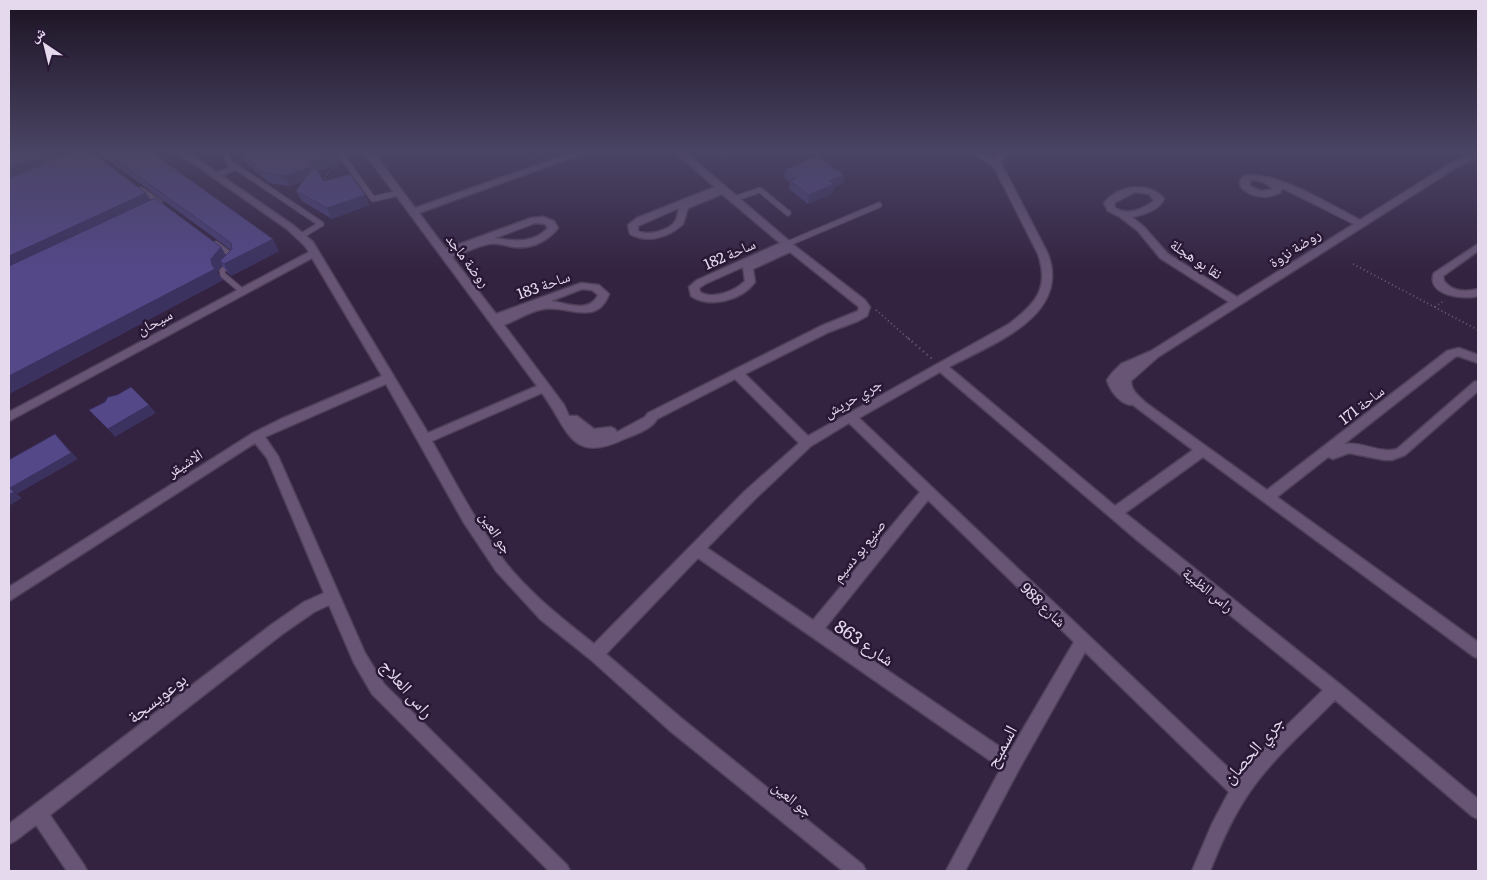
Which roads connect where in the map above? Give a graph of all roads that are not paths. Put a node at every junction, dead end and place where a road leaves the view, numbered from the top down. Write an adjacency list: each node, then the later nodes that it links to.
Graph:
1 (146, 193): 22 (lane)
2 (239, 193): 32 (street, جو العين)
3 (276, 193): 32 (lane)
4 (369, 193): 5 (lane)
5 (399, 193): 24 (street, روضة ماجد)
6 (466, 193): 24 (street)
7 (711, 193): 23 (street)
8 (713, 193): 26 (street)
9 (727, 193): 20 (street, روضة ماجد)
10 (751, 193): 20 (lane)
11 (764, 193): 27 (lane)
12 (1012, 193): 50 (street, جري حريش)
13 (1125, 193): 28 (street, نقا بو هجلة)
14 (1152, 193): 25 (street, نقا بو هجلة)
15 (1260, 193): 16 (street)
16 (1275, 193)
17 (1292, 193): 29 (street)
18 (1298, 193): 29 (street)
19 (1410, 193): 29 (street, روضة نزوة)
20 (734, 199): 35 (street, روضة ماجد)
21 (879, 205): 35 (lane)
22 (153, 210)
23 (662, 211): 26 (street); 26 (street)
24 (412, 212): 38 (street, روضة ماجد)
25 (1139, 212): 28 (street); 31 (street, نقا بو هجلة)
26 (681, 213)
27 (788, 213)
28 (1124, 215): 31 (street, نقا بو هجلة)
29 (1359, 225): 45 (street, روضة نزوة)
30 (506, 230): 34 (street); 34 (street); 38 (street)
31 (1146, 234): 45 (street, نقا بو هجلة)
32 (301, 236): 37 (street, جو العين)
33 (214, 242): 42 (lane)
34 (507, 242): 38 (street)
35 (789, 246): 39 (street, ساحة 182); 40 (street, ساحة 182); 41 (street, روضة ماجد)
36 (1478, 247): 44 (street)
37 (314, 253): 42 (street, سيحان); 52 (street, جو العين)
38 (444, 255): 47 (street, روضة ماجد)
39 (728, 270): 40 (street); 40 (street, ساحة 182)
40 (748, 273)
41 (830, 280): 48 (street, روضة ماجد); 48 (street, روضة ماجد)
42 (242, 291): 56 (street, سيحان)
43 (562, 292): 46 (street); 46 (street, ساحة 183); 47 (street, ساحة 183)
44 (1478, 292)
45 (1237, 302): 61 (street, روضة نزوة)
46 (562, 308): 47 (street, ساحة 183)
47 (496, 321): 54 (street, روضة ماجد)
48 (825, 329): 51 (street, روضة ماجد)
49 (1478, 359): 57 (street, ساحة 171)
50 (940, 367): 55 (street, جري حريش); 65 (street, راس الظبية)
51 (736, 373): 54 (street, روضة ماجد); 60 (street)
52 (389, 378): 58 (street, الاشيقر); 59 (street, جو العين)
53 (1478, 385): 62 (street, ساحة 171)
54 (545, 387): 59 (street)
55 (850, 416): 60 (street, جري حريش); 63 (street, شارع 988)
56 (9, 417)
57 (1355, 430): 62 (street); 64 (street, ساحة 171)
58 (257, 436): 67 (street, الاشيقر); 68 (street, راس العلاج)
59 (425, 440): 72 (street, جو العين)
60 (807, 444): 66 (street, جري حريش)
61 (1203, 450): 64 (street, روضة نزوة); 65 (street)
62 (1372, 454): 64 (street, ساحة 171)
63 (928, 492): 69 (street, صنيع بو دسيم); 70 (street, شارع 988)
64 (1272, 499): 71 (street, روضة نزوة)
65 (1115, 513): 73 (street, راس الظبية)
66 (698, 550): 69 (street, شارع 863); 72 (street, جري حريش)
67 (9, 595)
68 (332, 596): 77 (street, بوعويسجة); 80 (street, راس العلاج)
69 (814, 630): 74 (street, شارع 863)
70 (1083, 641): 74 (street, السميح); 75 (street, شارع 988)
71 (1478, 651)
72 (595, 654): 81 (street, جو العين)
73 (1335, 690): 75 (street, جري الحصان); 76 (street, راس الظبية)
74 (1012, 765): 82 (street, السميح)
75 (1240, 790): 83 (street, جري الحصان)
76 (1478, 810)
77 (38, 813): 78 (street, بوعويسجة); 79 (street)
78 (9, 835)
79 (78, 871)
80 (561, 871)
81 (858, 871)
82 (955, 871)
83 (1201, 871)

